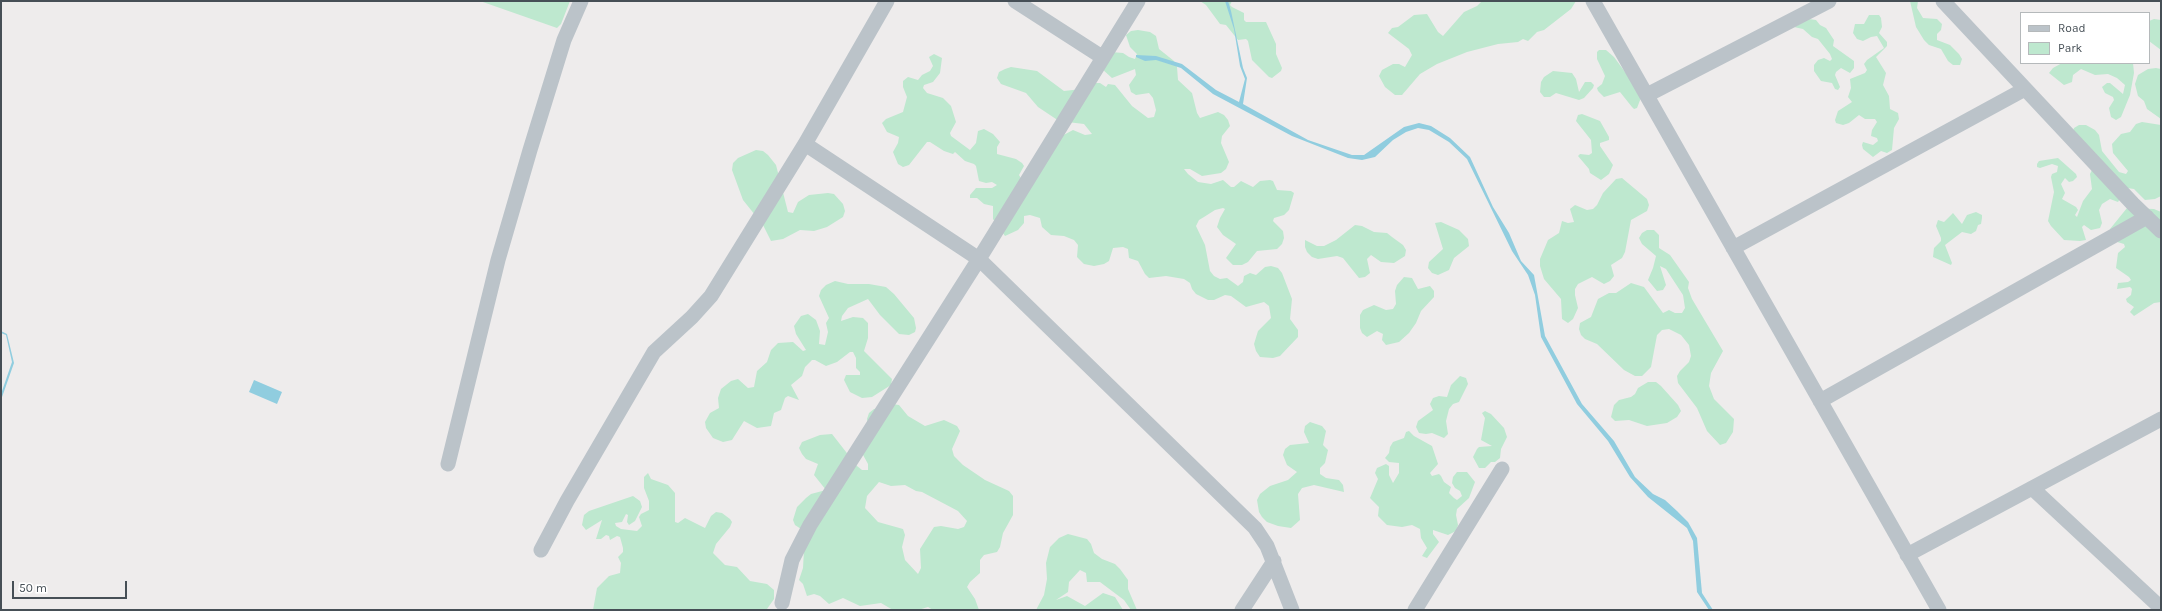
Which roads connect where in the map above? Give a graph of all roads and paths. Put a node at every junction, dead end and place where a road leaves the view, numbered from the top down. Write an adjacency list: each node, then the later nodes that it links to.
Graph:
1 (581, 1): 18 (street)
2 (887, 1): 11 (street)
3 (1015, 1): 8 (street)
4 (1138, 1): 8 (street)
5 (1594, 1): 10 (street)
6 (1829, 1): 10 (street)
7 (1943, 1): 9 (street)
8 (1102, 57): 15 (street)
9 (2024, 89): 12 (street); 14 (street)
10 (1646, 95): 14 (street)
11 (805, 144): 15 (street); 21 (street)
12 (2147, 217): 13 (street); 16 (street)
13 (2161, 231)
14 (1733, 248): 16 (street)
15 (979, 259): 23 (street); 24 (street)
16 (1820, 401): 22 (street)
17 (2161, 419): 20 (street)
18 (448, 464)
19 (1502, 469): 28 (street)
20 (2032, 488): 22 (street); 25 (street)
21 (541, 550)
22 (1907, 555): 29 (street)
23 (1274, 561): 26 (street); 27 (street)
24 (782, 603)
25 (2161, 608)
26 (1242, 610)
27 (1292, 610)
28 (1416, 610)
29 (1939, 610)

